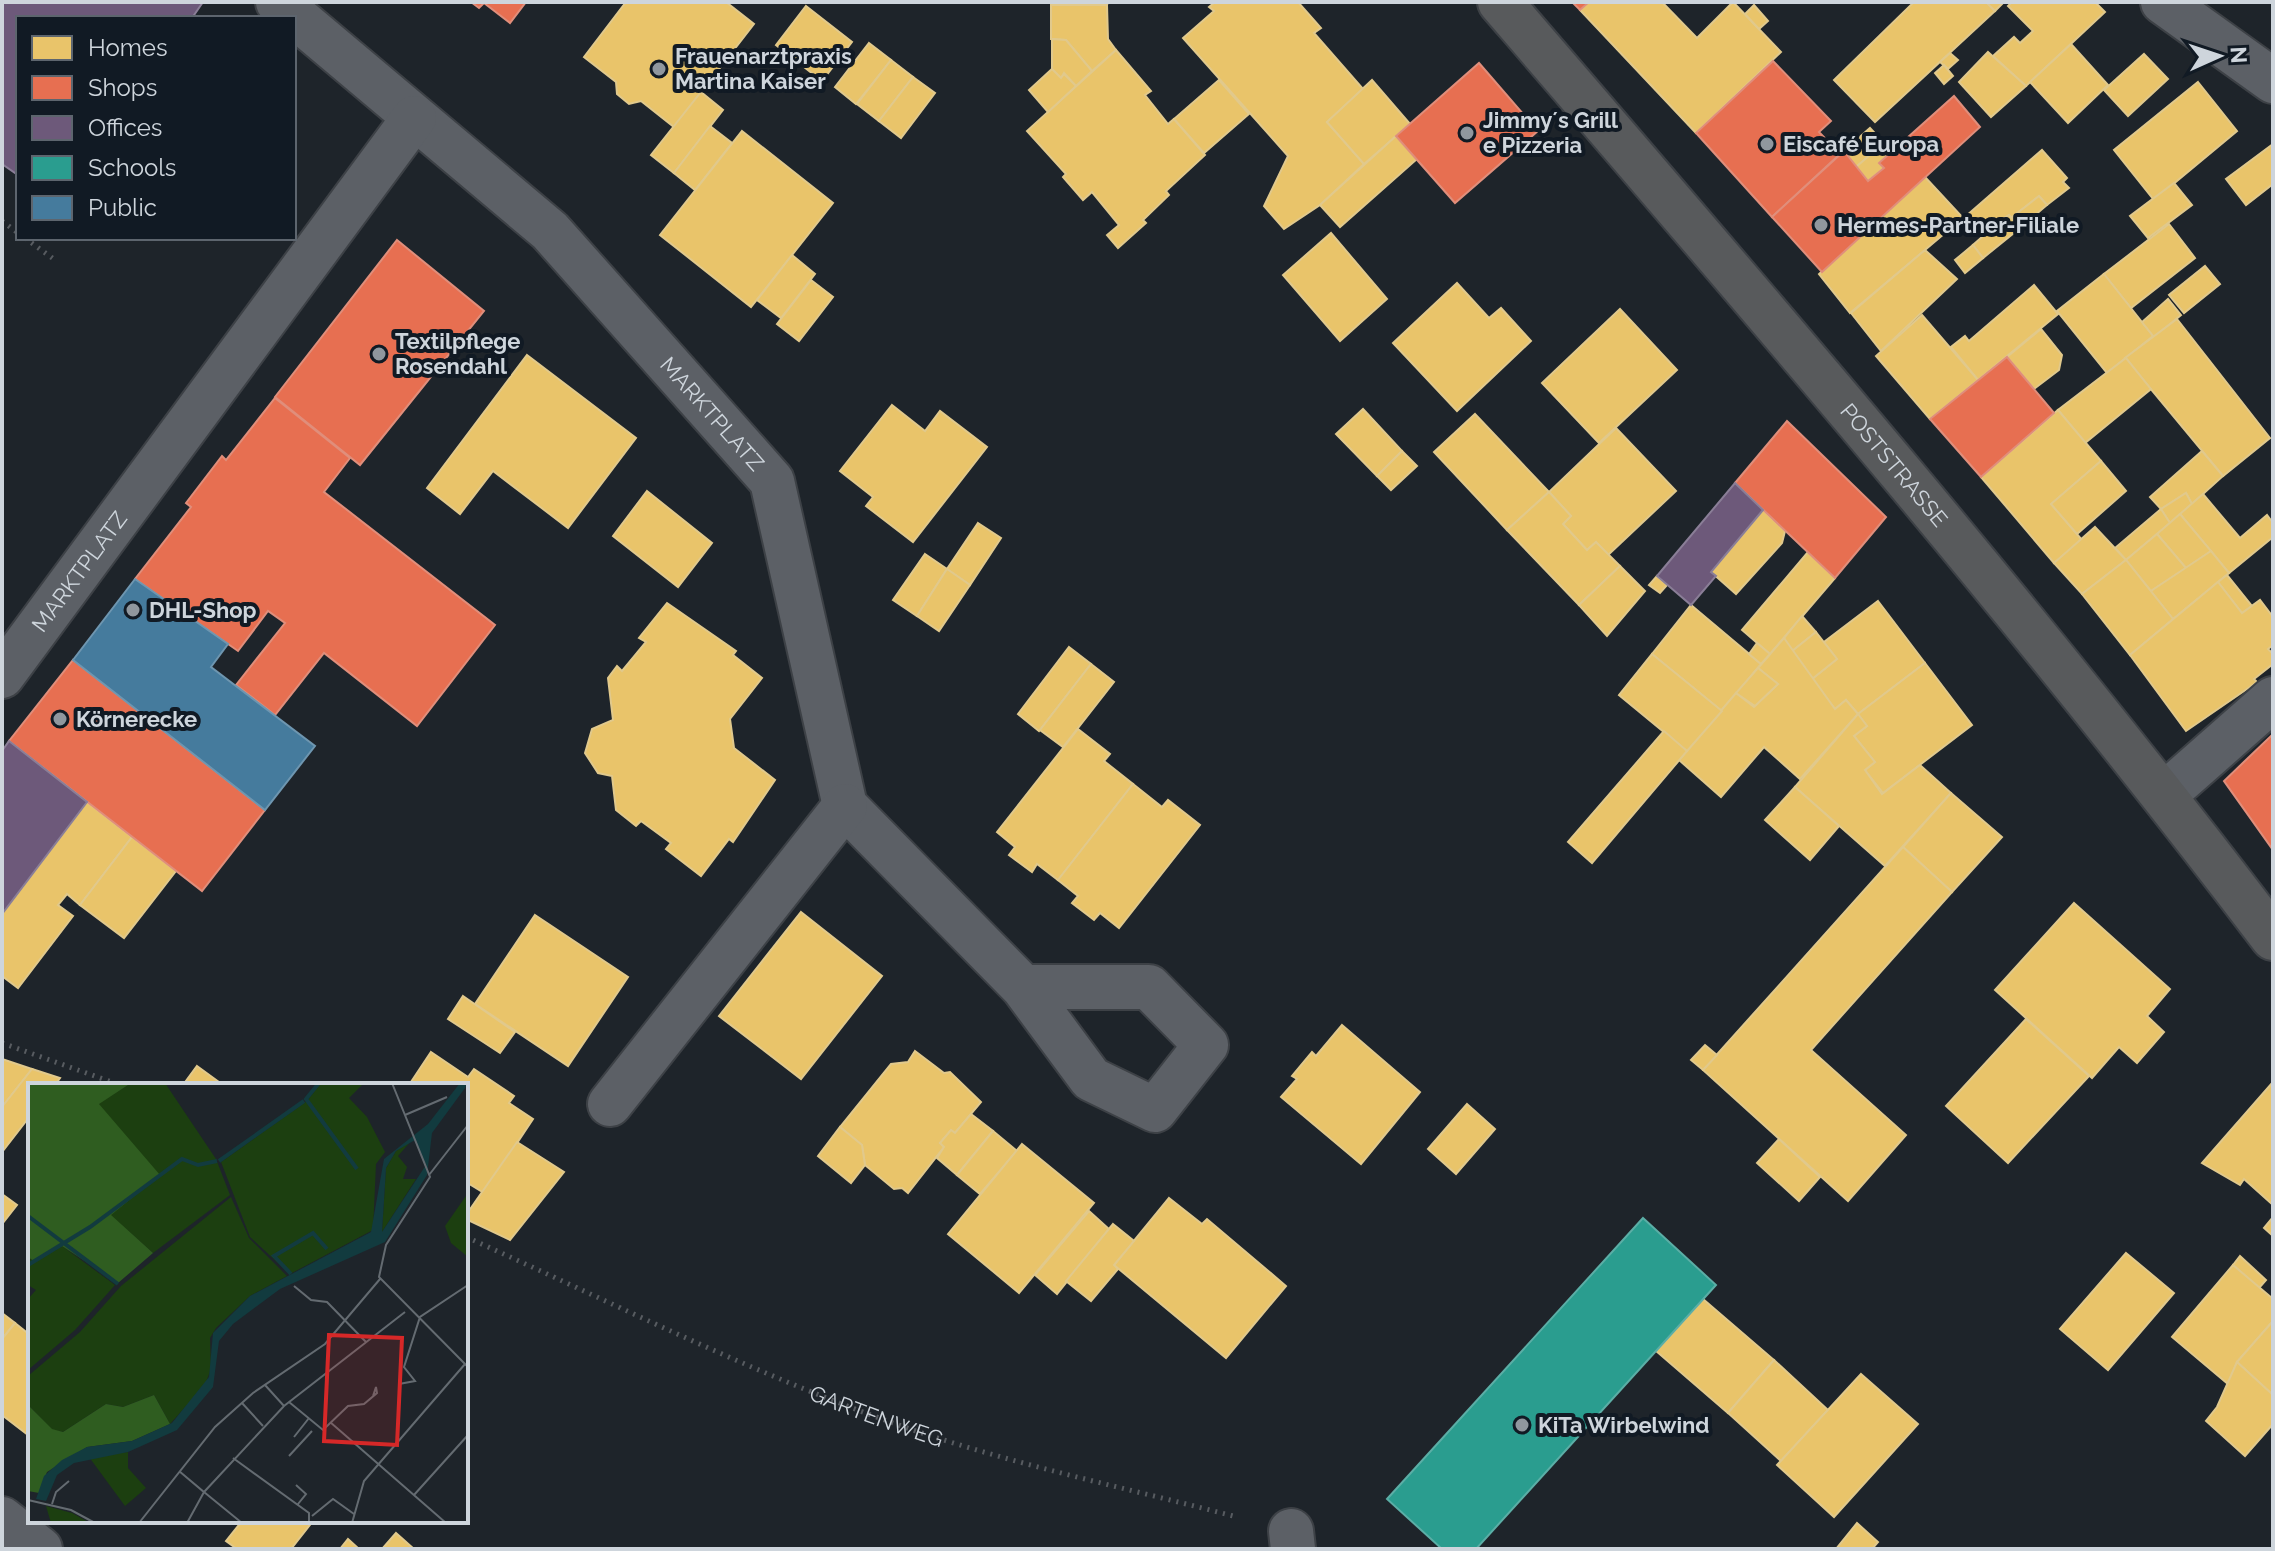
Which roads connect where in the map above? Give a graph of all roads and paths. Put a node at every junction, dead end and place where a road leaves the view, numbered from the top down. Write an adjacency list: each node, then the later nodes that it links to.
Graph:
1 (278, 2): 4 (street, MARKTPLATZ)
2 (1500, 2): 12 (street, POSTSTRASSE)
3 (2163, 2): 6 (street)
4 (294, 16)
5 (296, 17): 7 (street, MARKTPLATZ)
6 (2273, 81)
7 (414, 118): 10 (street, MARKTPLATZ); 13 (street, MARKTPLATZ)
8 (28, 240): 9 (path)
9 (55, 260)
10 (2, 676)
11 (2273, 699): 12 (street)
12 (2164, 795): 14 (street, POSTSTRASSE)
13 (845, 806): 15 (street); 18 (street)
14 (2273, 938)
15 (1023, 987)
16 (2, 1043): 17 (path)
17 (114, 1083)
18 (610, 1104)
19 (468, 1238): 21 (path, GARTENWEG)
20 (2, 1519): 22 (street)
21 (1292, 1540)
22 (40, 1549)

